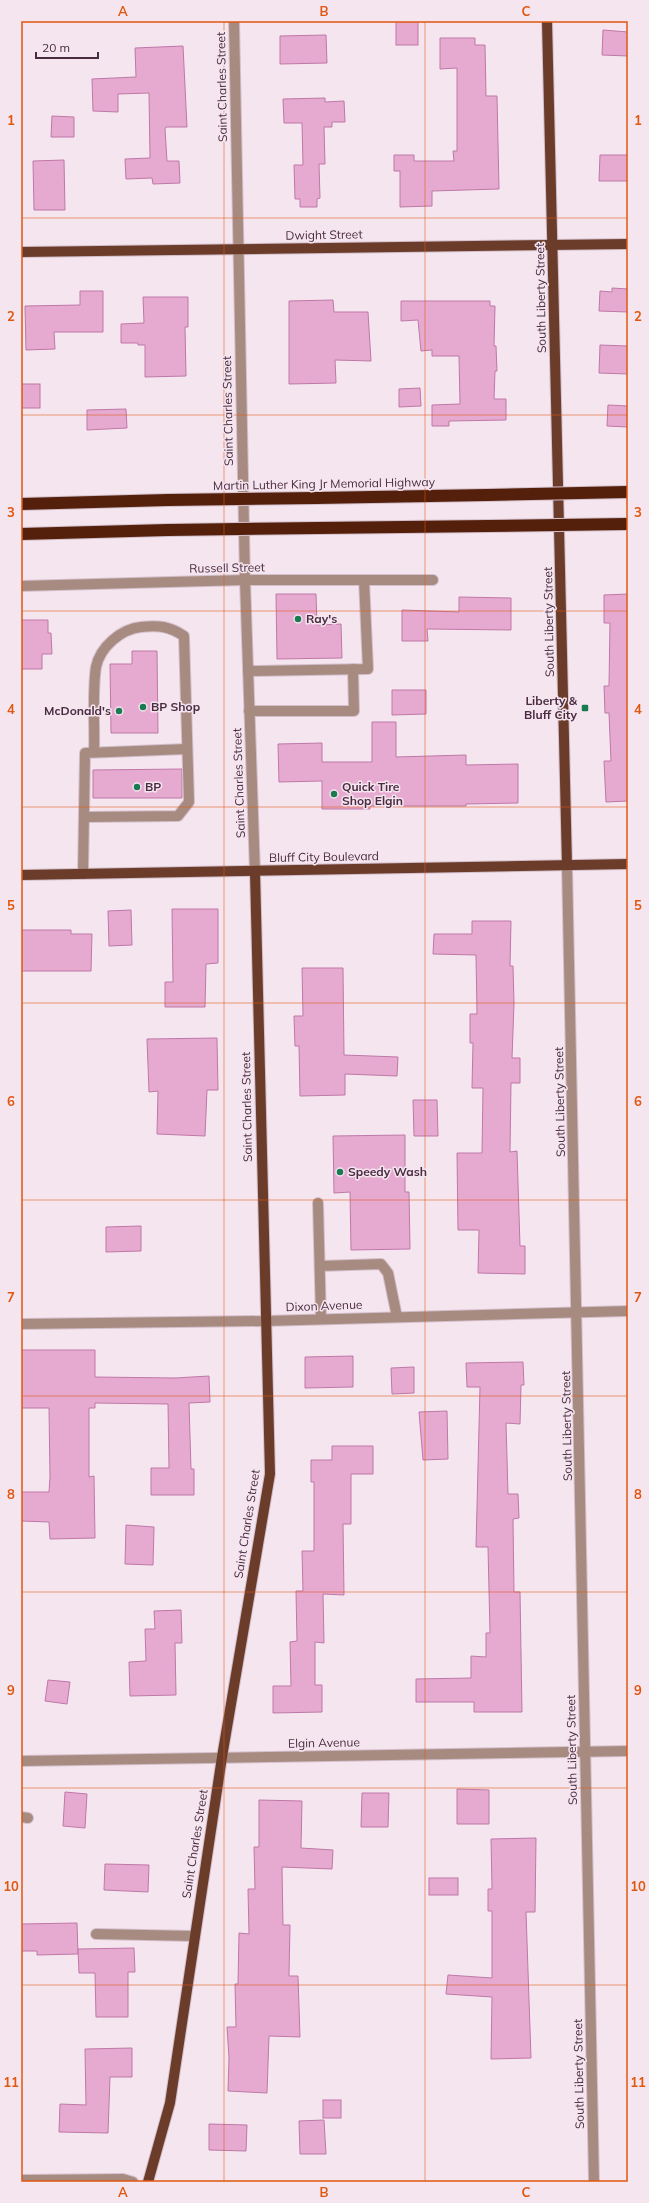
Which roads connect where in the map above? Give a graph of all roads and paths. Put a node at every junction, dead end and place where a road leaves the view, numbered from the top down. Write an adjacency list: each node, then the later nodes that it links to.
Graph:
1 (234, 21): 5 (street, Saint Charles Street)
2 (548, 21): 4 (main road, South Liberty Street)
3 (628, 244): 4 (main road, Dwight Street)
4 (553, 245): 5 (main road, Dwight Street); 22 (main road, South Liberty Street)
5 (238, 250): 6 (main road, Dwight Street); 11 (street, Saint Charles Street)
6 (21, 252)
7 (627, 492): 8 (highway, Martin Luther King Jr Memorial Highway, bridge)
8 (21, 504)
9 (627, 524): 10 (highway, bridge)
10 (21, 534)
11 (245, 580): 12 (street, Russell Street); 14 (street, Russell Street); 16 (street, Saint Charles Street)
12 (364, 580): 13 (street, Russell Street); 15 (street)
13 (433, 580)
14 (21, 586)
15 (353, 669): 16 (street); 17 (street)
16 (248, 671): 17 (street, Saint Charles Street)
17 (249, 711): 23 (street, Saint Charles Street)
18 (187, 749): 19 (street); 19 (street); 20 (street)
19 (94, 752): 20 (street)
20 (84, 818): 24 (street)
21 (628, 864): 22 (main road, Bluff City Boulevard)
22 (567, 865): 23 (main road, Bluff City Boulevard); 29 (street, South Liberty Street)
23 (255, 872): 24 (main road, Bluff City Boulevard); 32 (main road, Saint Charles Street)
24 (83, 874): 25 (main road, Bluff City Boulevard)
25 (21, 875)
26 (318, 1203): 27 (street)
27 (320, 1266): 30 (street); 31 (street)
28 (628, 1311): 29 (street, Dixon Avenue)
29 (578, 1312): 30 (street, Dixon Avenue); 35 (street, South Liberty Street)
30 (396, 1317): 31 (street, Dixon Avenue)
31 (321, 1319): 32 (street, Dixon Avenue)
32 (266, 1321): 33 (street, Dixon Avenue); 36 (main road, Saint Charles Street)
33 (21, 1324)
34 (628, 1751): 35 (street, Elgin Avenue)
35 (585, 1752): 36 (street, Elgin Avenue); 44 (street, South Liberty Street)
36 (222, 1757): 37 (street, Elgin Avenue); 39 (main road, Saint Charles Street)
37 (21, 1761)
38 (96, 1934): 39 (street)
39 (194, 1936): 43 (main road, Saint Charles Street)
40 (21, 2180): 41 (street)
41 (33, 2181): 42 (street)
42 (133, 2182)
43 (148, 2182)
44 (594, 2182)

